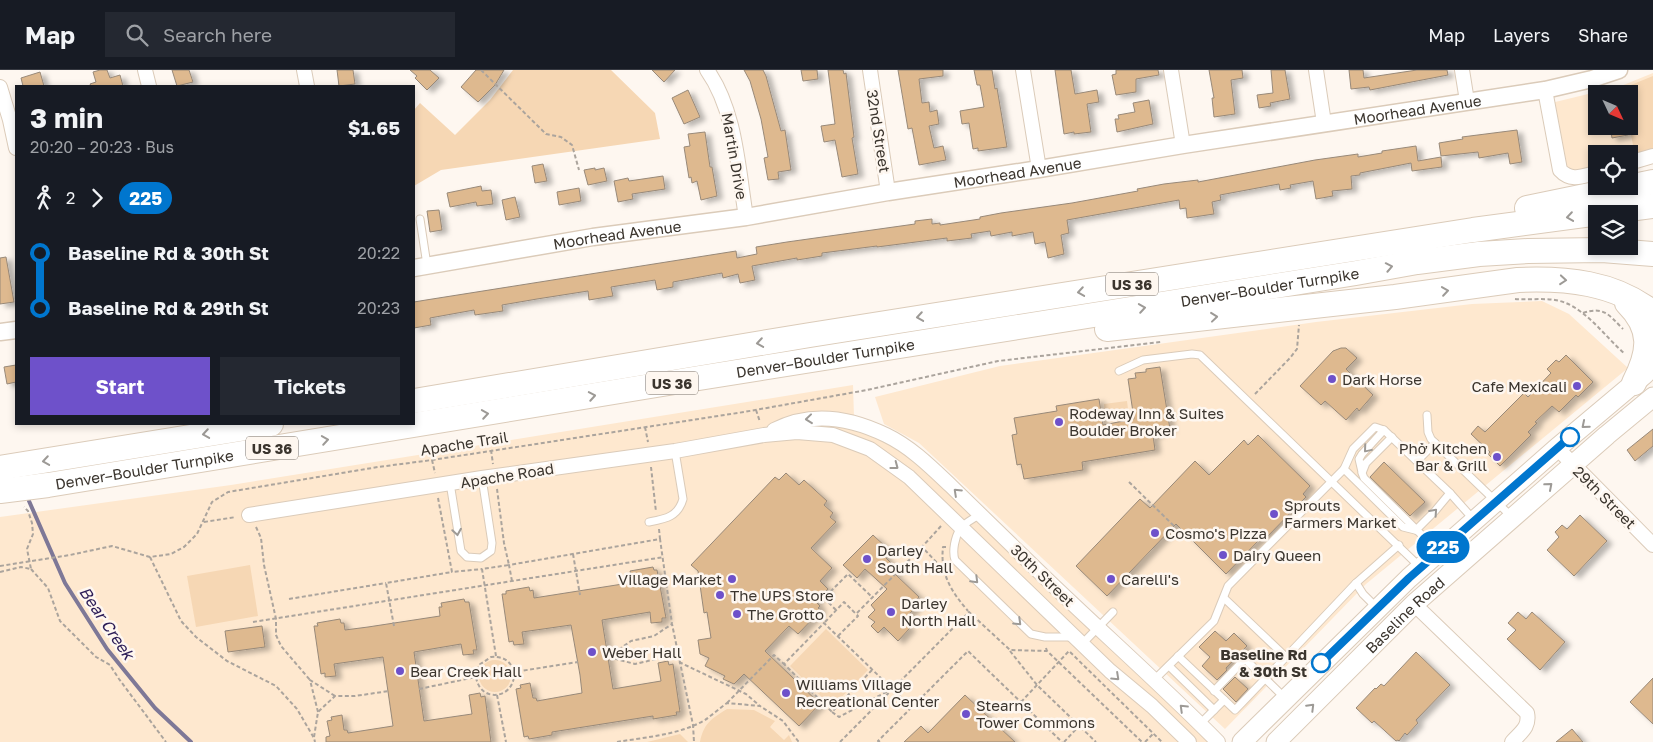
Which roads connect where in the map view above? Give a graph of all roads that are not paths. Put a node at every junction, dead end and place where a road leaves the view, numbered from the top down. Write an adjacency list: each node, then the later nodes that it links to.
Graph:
1 (145, 70): 10 (street)
2 (304, 70): 11 (street)
3 (707, 70): 25 (street, Martin Drive)
4 (870, 70): 23 (street, 32nd Street)
5 (1023, 70): 20 (street)
6 (1171, 70): 17 (street)
7 (1316, 70): 15 (street)
8 (1462, 70): 14 (street)
9 (1619, 70): 13 (street, Moorhead Avenue)
10 (149, 85)
11 (307, 85)
12 (0, 87): 16 (street)
13 (1545, 90): 14 (street, Moorhead Avenue); 21 (street)
14 (1467, 101): 15 (street, Moorhead Avenue)
15 (1324, 123): 17 (street, Moorhead Avenue)
16 (15, 143)
17 (1183, 144): 20 (street, Moorhead Avenue)
18 (1653, 156): 19 (street)
19 (1638, 160)
20 (1039, 169): 23 (street, Moorhead Avenue)
21 (1588, 175)
22 (1653, 182): 29 (highway)
23 (888, 192): 25 (street, Moorhead Avenue)
24 (1653, 206): 29 (highway, Denver–Boulder Turnpike / US 36, one-way to 29)
25 (746, 217): 28 (street, Moorhead Avenue)
26 (420, 219): 28 (lane)
27 (1653, 254): 34 (highway, Denver–Boulder Turnpike / US 36, one-way to 27)
28 (420, 266)
29 (1182, 276): 39 (highway, Denver–Boulder Turnpike / US 36, one-way to 39)
30 (1608, 289): 31 (highway); 34 (highway, one-way to 30); 37 (highway)
31 (1653, 313)
32 (15, 330): 33 (street)
33 (0, 332)
34 (800, 362): 44 (highway, Denver–Boulder Turnpike / US 36, one-way to 34)
35 (1653, 368): 37 (main road, Baseline Road)
36 (1119, 370): 58 (lane)
37 (1634, 383): 50 (main road, Baseline Road, one-way to 50)
38 (1653, 397): 53 (main road, Baseline Road)
39 (415, 401)
40 (1427, 415): 49 (lane)
41 (857, 423): 46 (street, Apache Road, one-way to 46); 63 (street, 30th Street, one-way to 41)
42 (265, 425): 54 (highway, Denver–Boulder Turnpike / US 36, one-way to 54)
43 (414, 425): 60 (highway, Denver–Boulder Turnpike / US 36, one-way to 43)
44 (415, 425)
45 (1384, 430): 47 (lane); 55 (lane); 56 (lane, one-way to 56)
46 (764, 435): 48 (street, Apache Road); 51 (street, Apache Road)
47 (1392, 437): 52 (lane); 56 (lane)
48 (853, 442): 68 (street, 30th Street, one-way to 68)
49 (1434, 442): 52 (lane); 62 (lane)
50 (1557, 448): 53 (street, 29th Street); 62 (main road, Baseline Road)
51 (675, 451): 57 (street, Apache Road); 67 (lane)
52 (1417, 461): 61 (lane)
53 (1573, 465): 65 (main road, Baseline Road, one-way to 53); 71 (street, 29th Street)
54 (0, 468)
55 (1344, 469): 58 (lane); 69 (lane)
56 (1362, 473): 69 (lane)
57 (482, 478): 59 (street, Apache Road); 59 (lane, one-way to 57)
58 (1332, 481): 70 (lane); 75 (lane)
59 (450, 483): 64 (street, Apache Road)
60 (0, 491)
61 (1450, 493): 66 (lane); 69 (lane, one-way to 61)
62 (1497, 501): 65 (lane); 66 (main road, Baseline Road)
63 (981, 514): 68 (lane); 79 (street, 30th Street)
64 (249, 515)
65 (1513, 518): 76 (main road, Baseline Road)
66 (1474, 520): 72 (main road, Baseline Road)
67 (649, 522)
68 (961, 527): 80 (street, 30th Street); 80 (lane, one-way to 80)
69 (1416, 530): 72 (lane)
70 (1399, 545): 73 (lane); 74 (lane)
71 (1653, 545)
72 (1438, 552): 73 (main road, Baseline Road)
73 (1420, 567): 77 (main road, Baseline Road)
74 (1356, 583): 77 (lane); 82 (lane)
75 (1224, 598): 81 (lane); 82 (lane)
76 (1414, 604): 94 (main road, Baseline Road, one-way to 76); 95 (street)
77 (1377, 608): 87 (main road, Baseline Road)
78 (1113, 612): 79 (lane)
79 (1098, 627): 80 (lane); 85 (street, 30th Street)
80 (1079, 640): 91 (street, 30th Street, one-way to 91)
81 (1178, 656): 83 (lane); 86 (lane)
82 (1286, 657): 84 (lane)
83 (1169, 666): 85 (lane); 89 (lane)
84 (1265, 679): 86 (lane); 87 (lane); 88 (lane)
85 (1154, 681): 90 (street, 30th Street, one-way to 85)
86 (1214, 691): 88 (lane)
87 (1286, 698): 93 (main road, Baseline Road)
88 (1224, 700): 89 (lane)
89 (1214, 710): 90 (lane)
90 (1200, 724): 92 (street, 30th Street)
91 (1189, 742)
92 (1218, 742)
93 (1242, 742)
94 (1276, 742)
95 (1512, 742)

